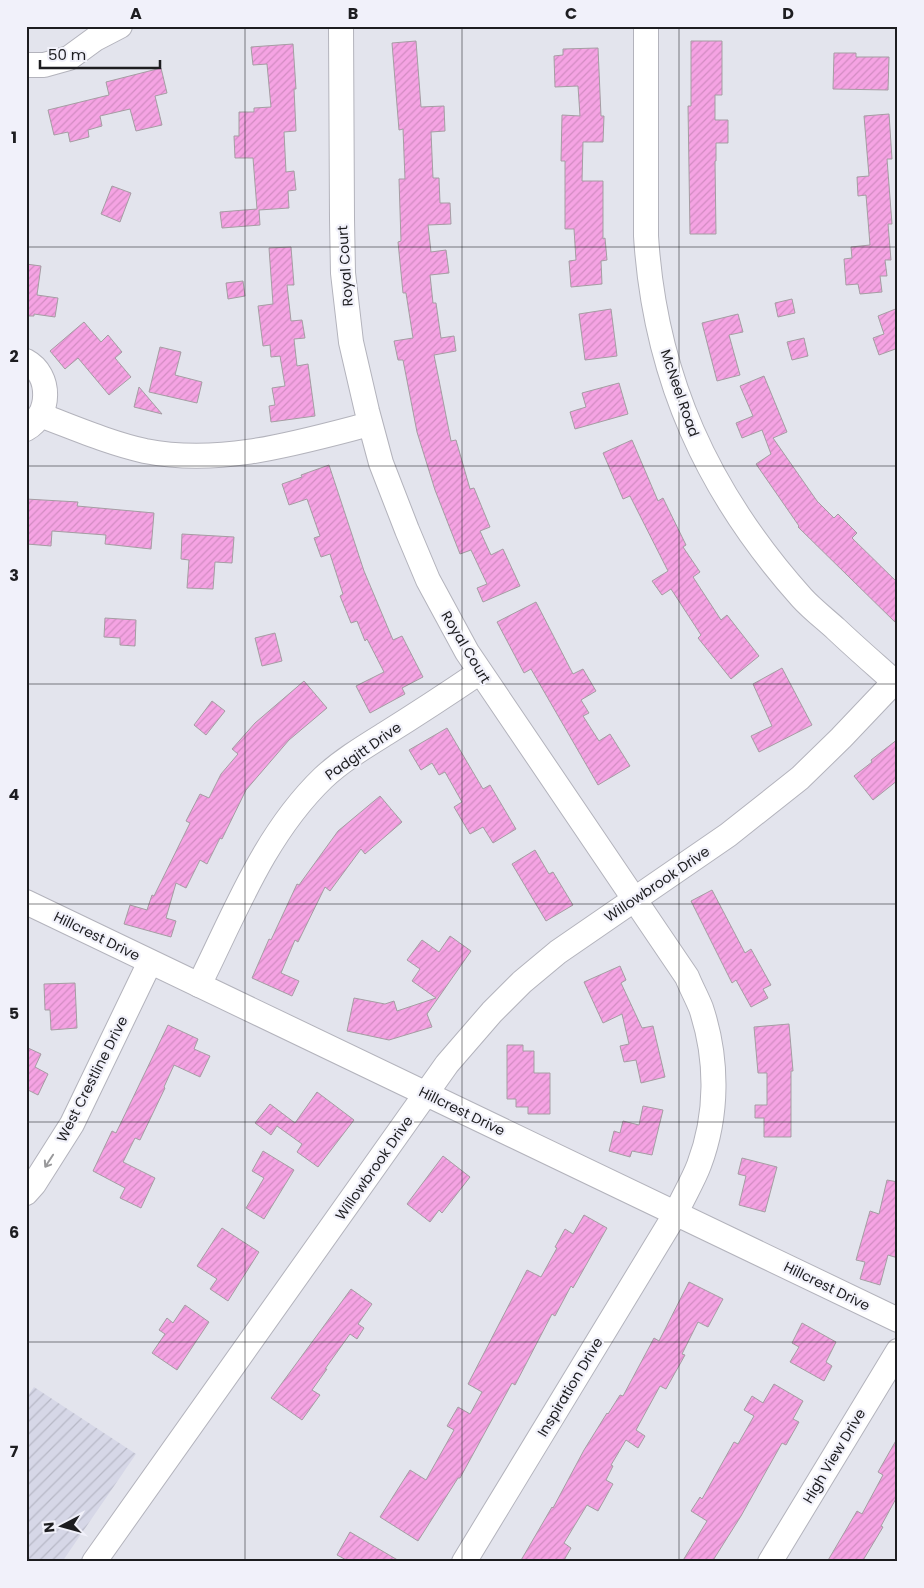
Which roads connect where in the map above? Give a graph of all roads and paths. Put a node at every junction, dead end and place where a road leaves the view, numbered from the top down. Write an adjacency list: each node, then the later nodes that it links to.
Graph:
1 (120, 26): 4 (street)
2 (341, 26): 7 (street, Royal Court)
3 (646, 26): 9 (street, McNeel Road)
4 (26, 66)
5 (26, 361): 6 (street)
6 (33, 422): 7 (street)
7 (370, 424): 8 (street, Royal Court)
8 (480, 672): 10 (street, Royal Court); 13 (street, Padgitt Drive)
9 (897, 682): 10 (street, Willowbrook Drive)
10 (633, 900): 14 (street, Willowbrook Drive); 16 (street, Royal Court)
11 (26, 902): 12 (street, Hillcrest Drive)
12 (150, 962): 13 (street, Hillcrest Drive); 15 (street, West Crestline Drive, one-way to 15)
13 (200, 985): 14 (street, Hillcrest Drive)
14 (426, 1094): 16 (street, Hillcrest Drive); 19 (street, Willowbrook Drive)
15 (26, 1193)
16 (676, 1213): 17 (street, Hillcrest Drive); 20 (street, Inspiration Drive)
17 (898, 1320)
18 (898, 1351): 21 (street, High View Drive)
19 (94, 1562)
20 (464, 1562)
21 (770, 1562)

